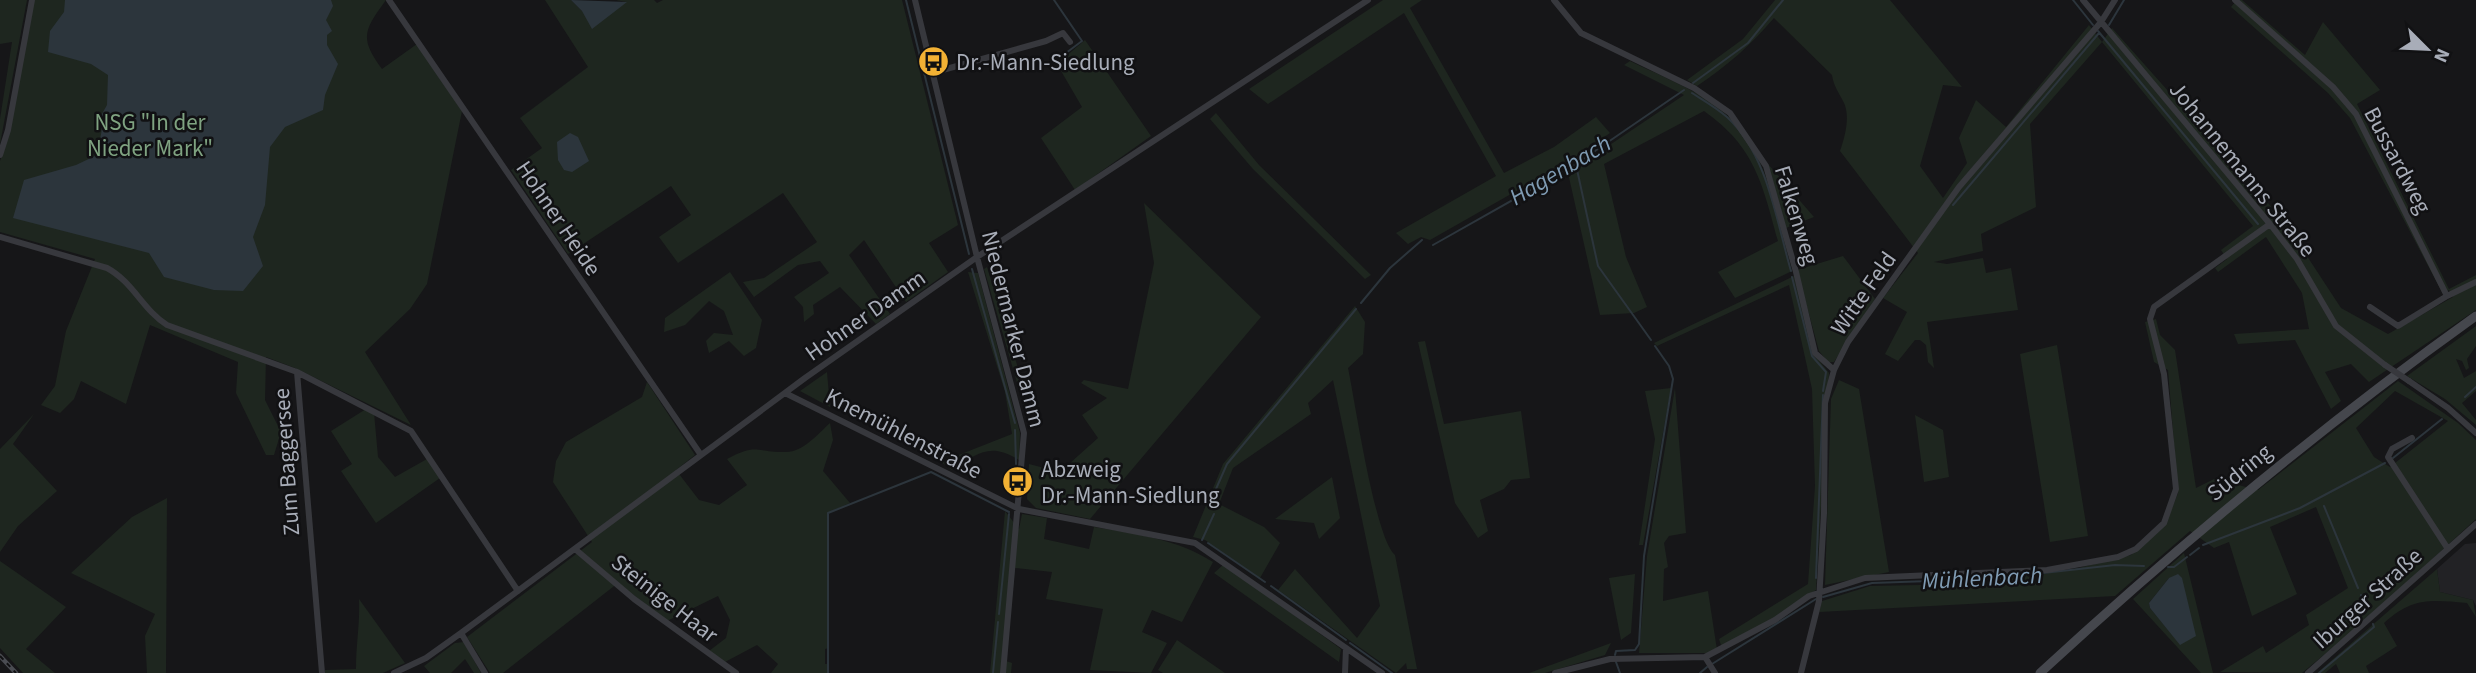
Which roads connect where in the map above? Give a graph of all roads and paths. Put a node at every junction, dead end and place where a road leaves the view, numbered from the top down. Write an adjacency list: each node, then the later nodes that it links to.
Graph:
1 (32, 0): 12 (street)
2 (389, 0): 25 (street, Hohner Heide)
3 (915, 0): 11 (street, Niedermarker Damm)
4 (1368, 0): 15 (street, Hohner Damm)
5 (1554, 0): 20 (street, Falkenweg)
6 (2083, 0): 9 (street, Johannemanns Straße)
7 (2115, 0): 9 (street, Witte Feld)
8 (2235, 0): 17 (street, Bussardweg)
9 (2101, 22): 13 (street, Johannemanns Straße); 20 (street, Witte Feld)
10 (1070, 42): 11 (street)
11 (933, 73): 15 (street, Niedermarker Damm)
12 (0, 155)
13 (2270, 224): 23 (street, Johannemanns Straße, bridge); 31 (street)
14 (0, 237): 21 (street, Zum Baggersee)
15 (977, 257): 22 (street, Hohner Damm); 26 (street, Niedermarker Damm)
16 (2476, 282): 17 (street)
17 (2447, 296): 18 (street)
18 (2370, 307)
19 (2476, 316): 44 (main road, Südring)
20 (1834, 370): 31 (street, Witte Feld)
21 (297, 372): 30 (street); 35 (street, Zum Baggersee)
22 (785, 393): 25 (street, Hohner Damm); 26 (street, Knemühlenstraße)
23 (2476, 433)
24 (2412, 438): 29 (street, Iburger Straße)
25 (701, 455): 28 (street, Hohner Damm)
26 (1019, 509): 33 (street, Knemühlenstraße); 39 (street, Niedermarker Damm)
27 (2476, 524): 29 (street, Iburger Straße)
28 (575, 549): 30 (street, Hohner Damm); 38 (street, Steinige Haar)
29 (2448, 549): 45 (street, Iburger Straße)
30 (518, 591): 32 (street, Hohner Damm)
31 (1820, 592): 34 (street); 43 (street, Witte Feld)
32 (461, 633): 36 (street, Hohner Damm); 37 (street)
33 (1346, 648): 40 (street); 41 (street, Knemühlenstraße)
34 (1710, 665): 42 (street)
35 (322, 673)
36 (394, 673)
37 (485, 673)
38 (736, 673)
39 (1003, 673)
40 (1345, 673)
41 (1382, 673)
42 (1555, 673)
43 (1801, 673)
44 (2040, 673)
45 (2308, 673)

